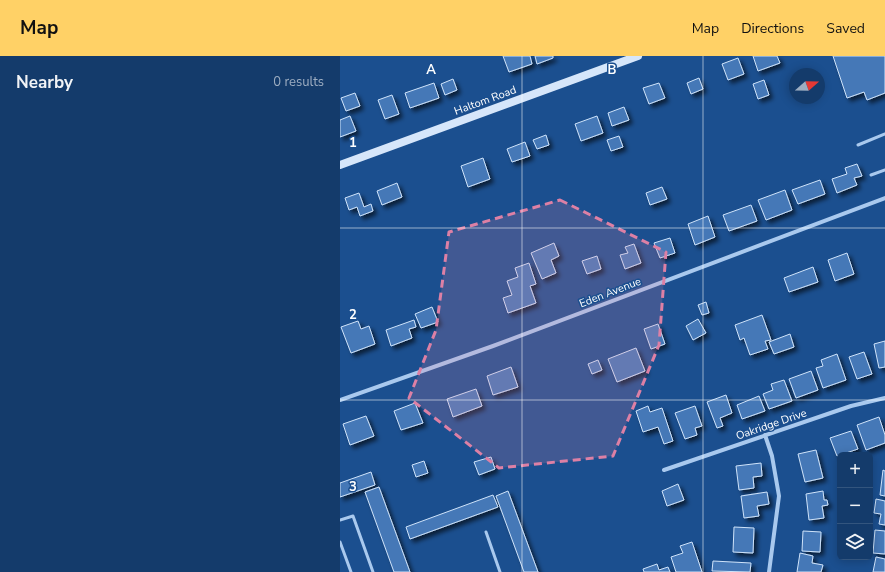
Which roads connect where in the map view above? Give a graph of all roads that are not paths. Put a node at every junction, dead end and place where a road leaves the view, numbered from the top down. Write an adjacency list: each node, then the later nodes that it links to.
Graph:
1 (638, 56): 4 (main road, Haltom Road)
2 (885, 134): 3 (lane)
3 (858, 145)
4 (340, 164)
5 (885, 170): 6 (lane)
6 (871, 175)
7 (885, 198): 9 (street, Eden Avenue)
8 (885, 398): 10 (street, Oakridge Drive)
9 (340, 400)
10 (765, 435): 11 (street, Oakridge Drive); 18 (street)
11 (664, 470)
12 (340, 520): 16 (lane)
13 (486, 532): 17 (lane)
14 (340, 542): 15 (lane)
15 (351, 572)
16 (373, 572)
17 (500, 572)
18 (769, 572)

